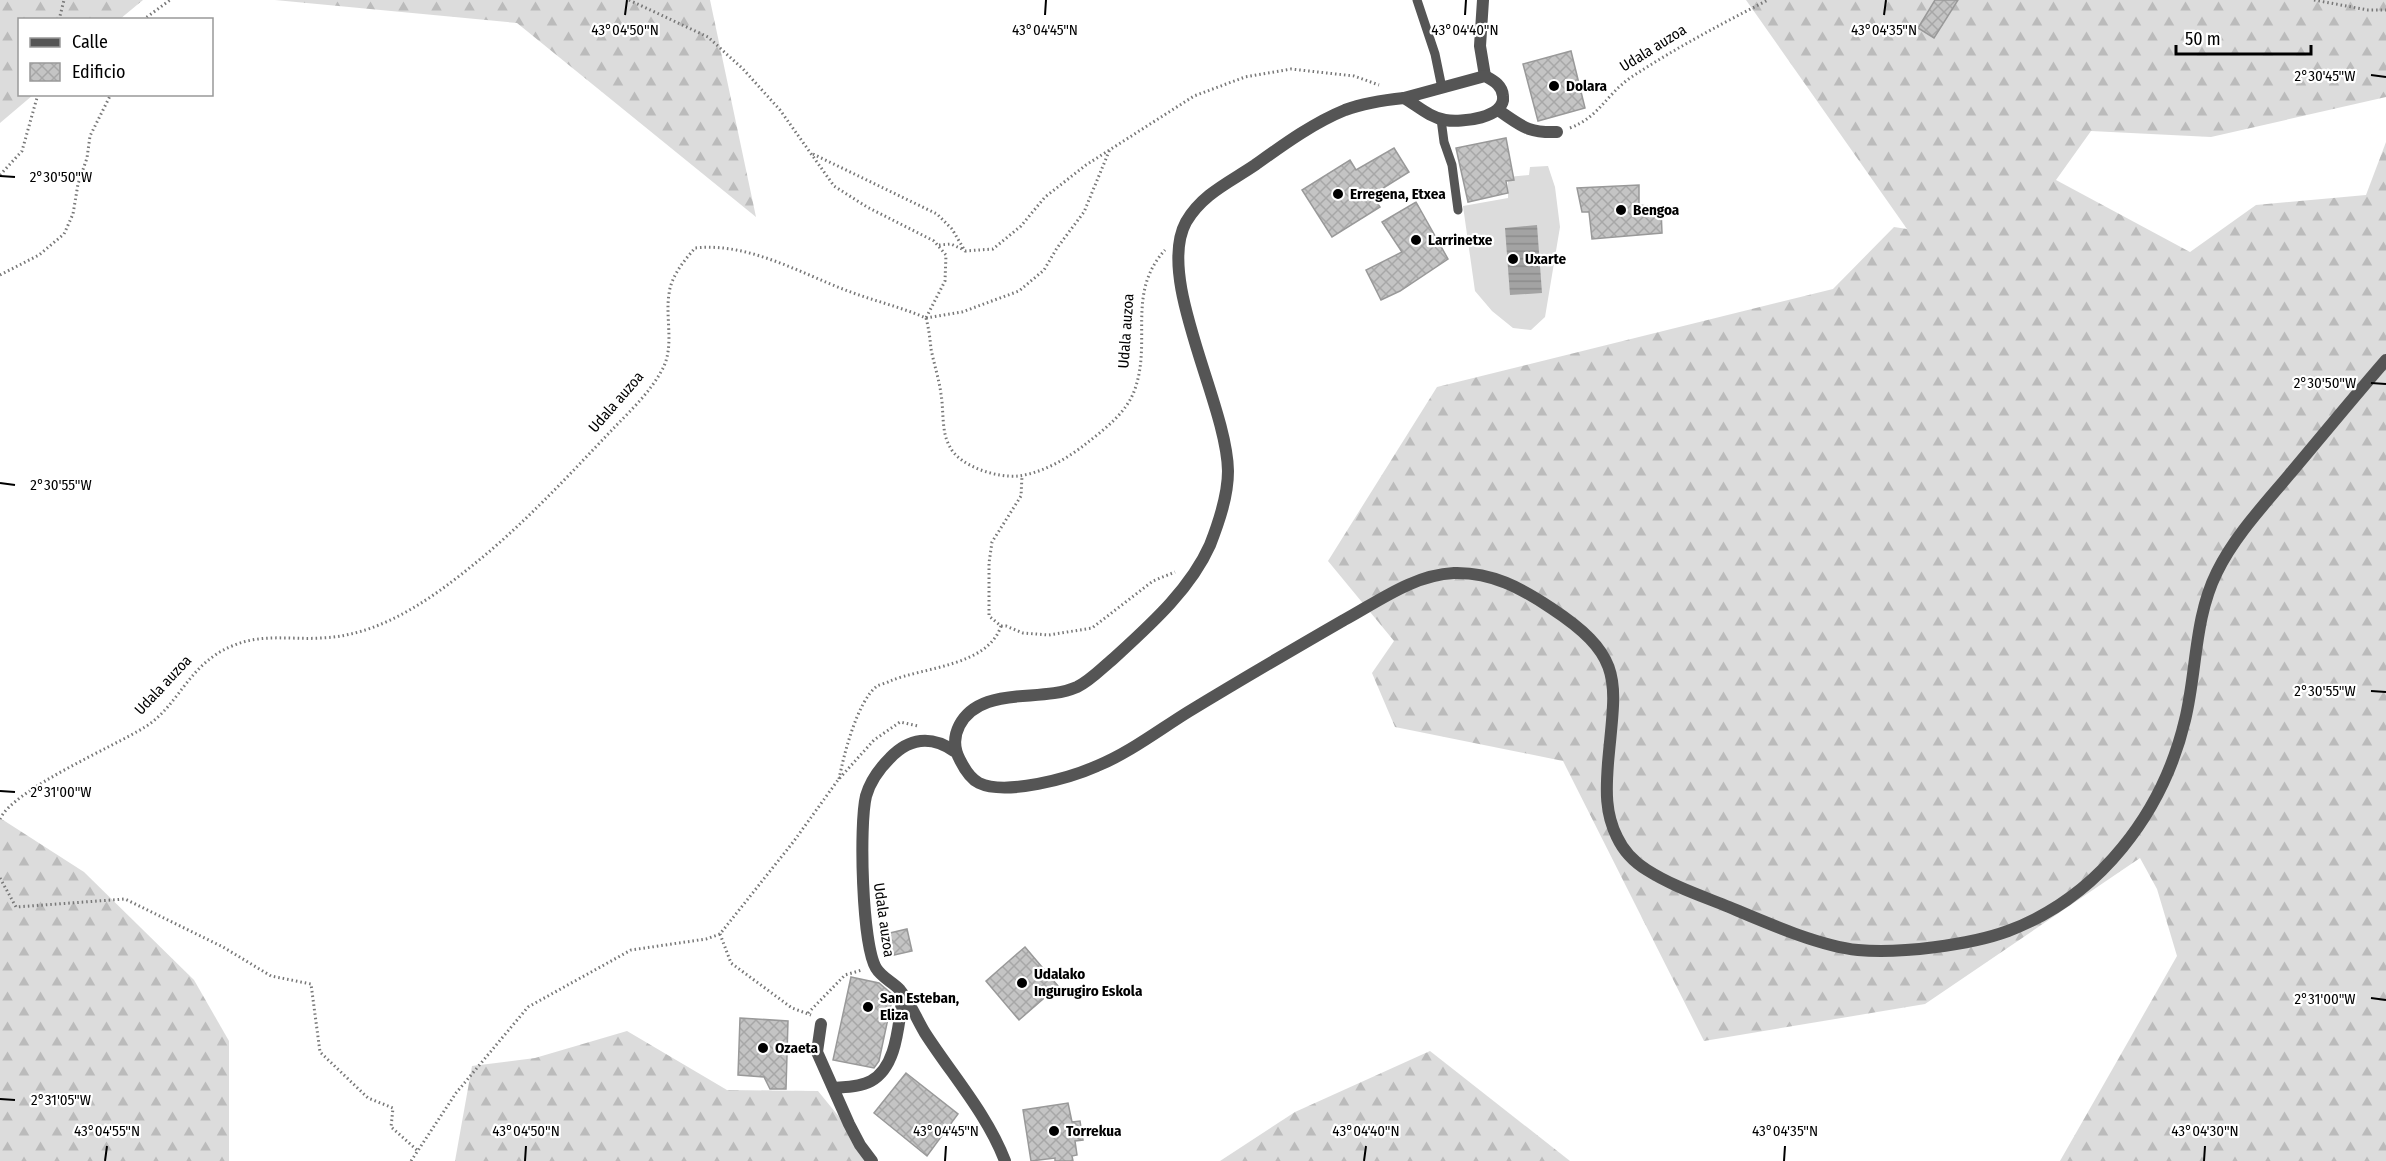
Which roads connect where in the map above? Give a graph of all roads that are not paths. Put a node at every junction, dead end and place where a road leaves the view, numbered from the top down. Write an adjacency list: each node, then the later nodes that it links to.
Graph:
1 (1417, 0): 4 (lane)
2 (1483, 0): 3 (street)
3 (1485, 76): 4 (street); 6 (street)
4 (1442, 88): 5 (street)
5 (1404, 98): 7 (street); 11 (street)
6 (1498, 110): 7 (street); 8 (street)
7 (1441, 119): 9 (lane)
8 (1557, 132)
9 (1458, 210)
10 (2386, 360): 11 (street)
11 (954, 751): 12 (street, Udala auzoa)
12 (903, 996): 14 (street); 16 (street, Udala auzoa)
13 (821, 1024): 14 (street)
14 (834, 1088): 15 (street)
15 (873, 1161)
16 (1005, 1161)

